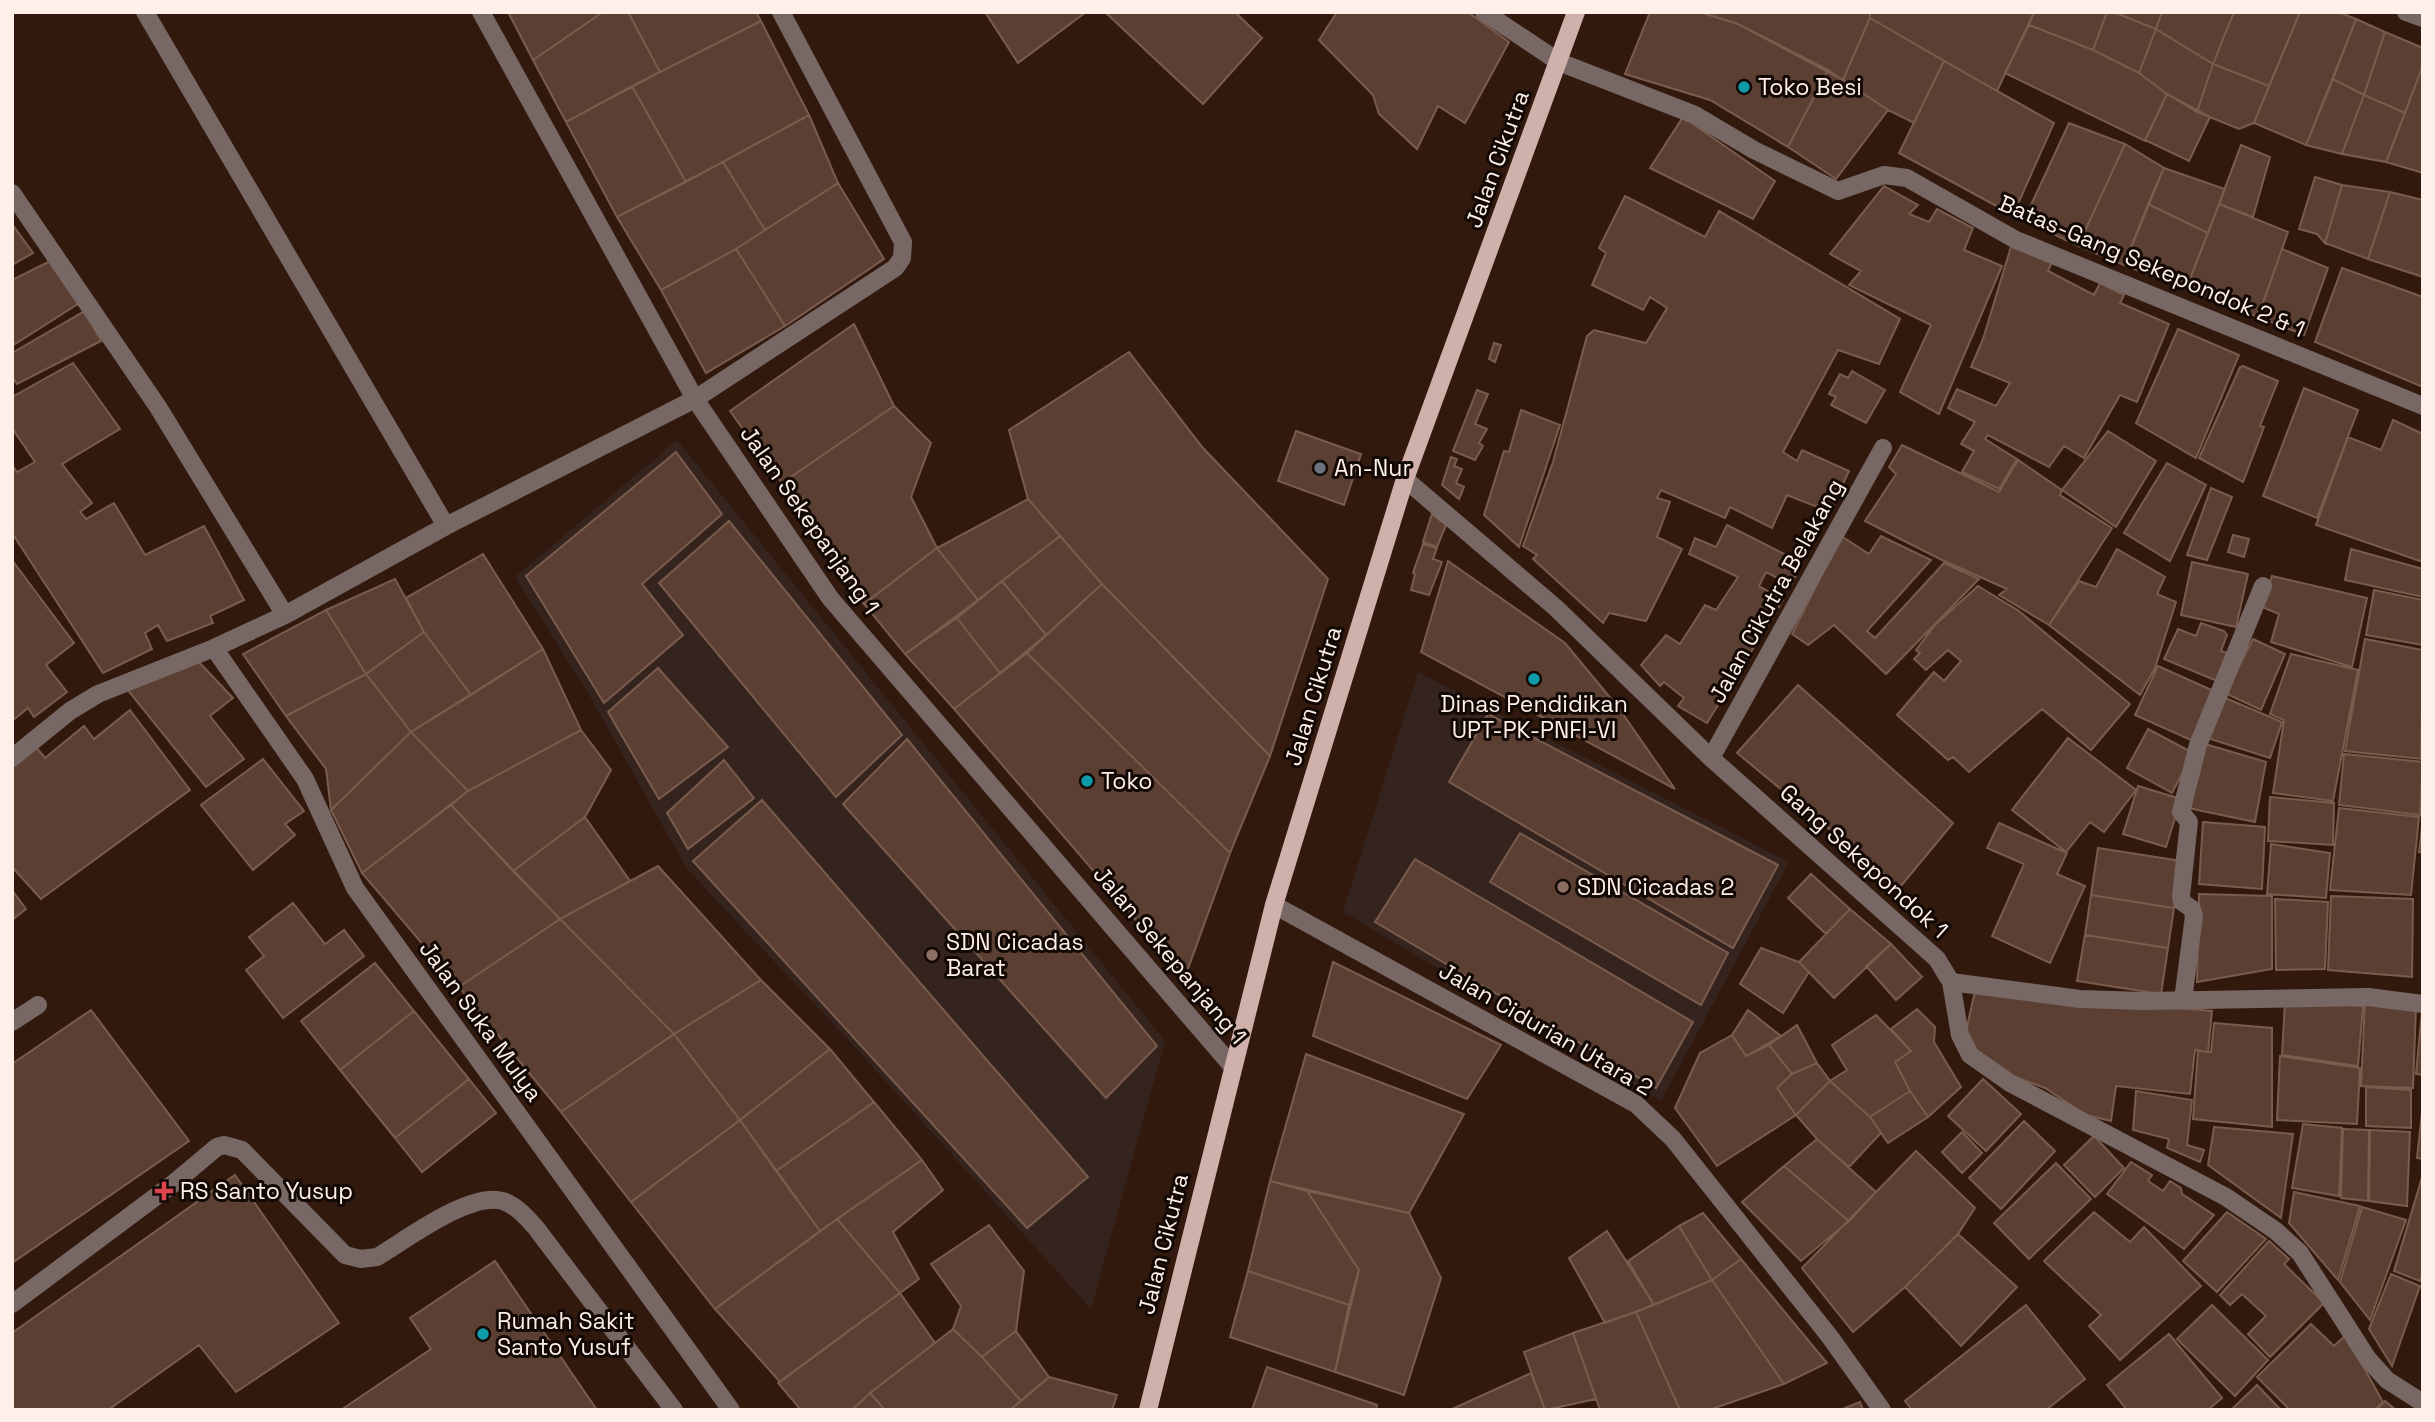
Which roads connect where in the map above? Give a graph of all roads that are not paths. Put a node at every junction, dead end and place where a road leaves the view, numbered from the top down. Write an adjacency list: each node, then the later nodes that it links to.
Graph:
1 (145, 12): 14 (street)
2 (481, 12): 10 (street, Jalan Sekepanjang 1)
3 (781, 12): 10 (street)
4 (1484, 12): 8 (street, Batas-Gang Sekepondok 2 & 1)
5 (1576, 12): 8 (main road, Jalan Cikutra)
6 (2406, 12): 7 (street)
7 (2423, 18)
8 (1559, 62): 11 (street, Batas-Gang Sekepondok 2 & 1); 13 (main road, Jalan Cikutra)
9 (12, 193): 16 (street)
10 (695, 399): 14 (street); 26 (street, Jalan Sekepanjang 1)
11 (2423, 406)
12 (1883, 448): 19 (street, Jalan Cikutra Belakang)
13 (1405, 480): 19 (street, Gang Sekepondok 1); 20 (main road, Jalan Cikutra)
14 (446, 526): 16 (street)
15 (2263, 586): 22 (street)
16 (285, 615): 17 (street)
17 (214, 648): 18 (street); 30 (street, Jalan Suka Mulya)
18 (12, 758)
19 (1711, 758): 21 (street, Gang Sekepondok 1)
20 (1274, 905): 26 (main road, Jalan Cikutra); 32 (street, Jalan Cidurian Utara 2)
21 (1951, 982): 22 (street); 28 (street, Gang Sekepondok 1)
22 (2183, 1000): 23 (street)
23 (2423, 1004)
24 (38, 1005): 25 (street)
25 (12, 1022)
26 (1232, 1066): 31 (main road, Jalan Cikutra)
27 (12, 1304): 29 (street)
28 (2423, 1403)
29 (674, 1410)
30 (730, 1410)
31 (1148, 1410)
32 (1882, 1410)

